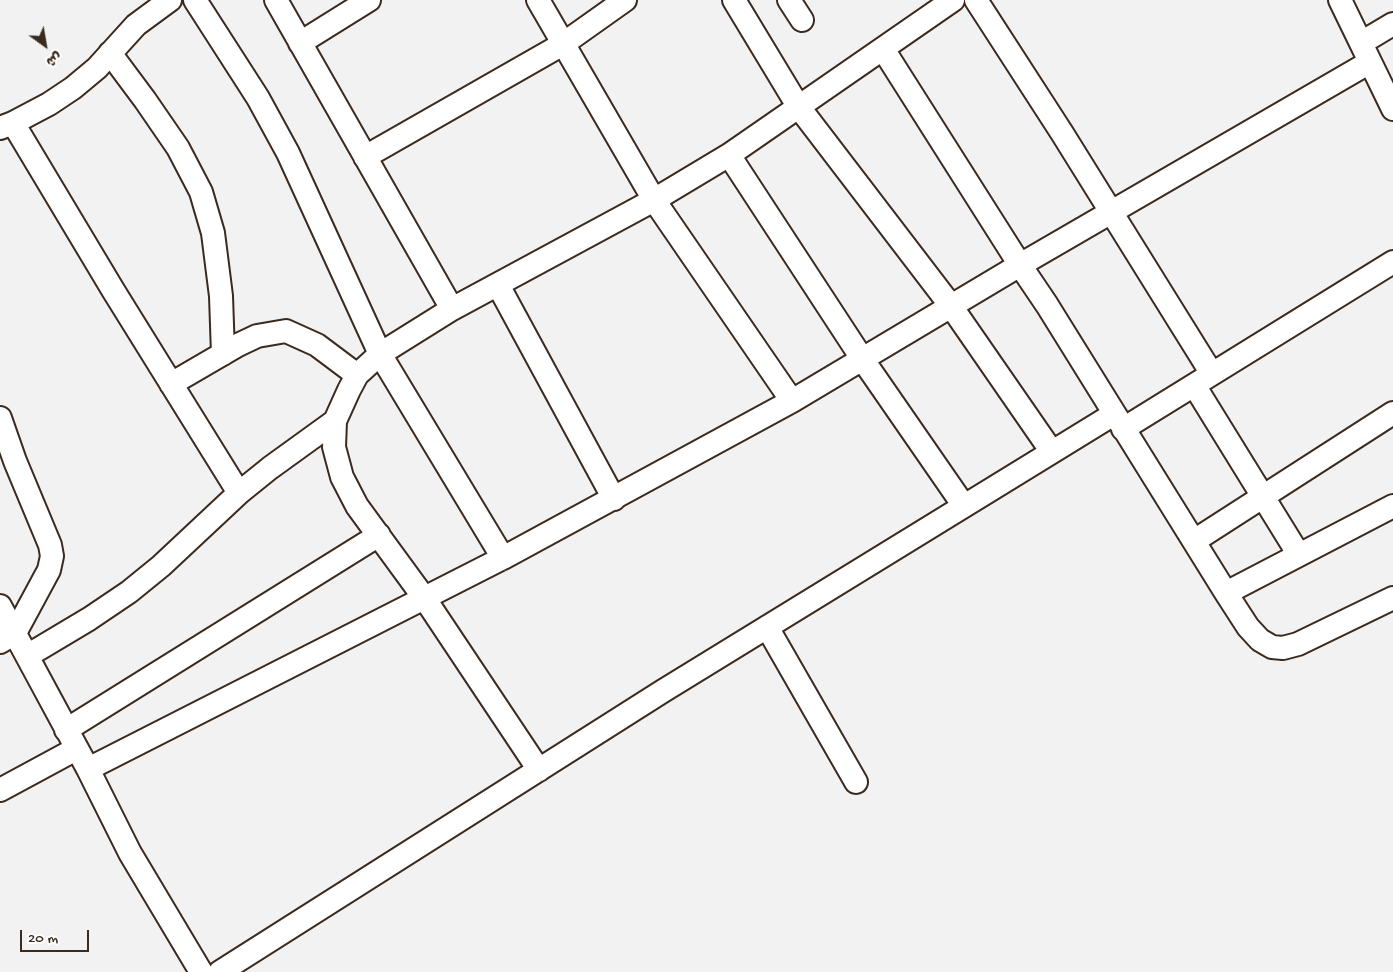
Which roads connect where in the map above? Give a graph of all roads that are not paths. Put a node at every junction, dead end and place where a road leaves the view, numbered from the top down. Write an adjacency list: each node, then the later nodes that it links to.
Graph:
1 (170, 0): 18 (street)
2 (195, 0): 32 (street)
3 (276, 0): 14 (street)
4 (369, 0): 14 (street)
5 (538, 0): 15 (street)
6 (625, 0): 15 (street)
7 (734, 0): 19 (street)
8 (789, 0): 12 (street)
9 (952, 0): 16 (street)
10 (976, 0): 25 (street)
11 (1340, 0): 17 (street)
12 (802, 20)
13 (1393, 24): 17 (street)
14 (300, 43): 23 (street)
15 (563, 44): 23 (street); 24 (street)
16 (883, 49): 19 (street); 27 (street)
17 (1366, 52): 20 (street); 25 (street)
18 (110, 53): 21 (street); 31 (street)
19 (798, 106): 22 (street); 29 (street)
20 (1393, 109)
21 (6, 126): 36 (street)
22 (729, 155): 24 (street); 33 (street)
23 (365, 157): 30 (street)
24 (654, 200): 28 (street); 37 (street)
25 (1111, 212): 27 (street); 35 (street)
26 (1393, 262): 35 (street)
27 (1020, 265): 29 (street); 41 (street)
28 (498, 285): 30 (street); 45 (street)
29 (951, 306): 33 (street); 42 (street)
30 (452, 310): 32 (street)
31 (223, 354): 34 (street); 36 (street)
32 (380, 354): 34 (street); 51 (street)
33 (863, 360): 37 (street); 46 (street)
34 (357, 375): 40 (street)
35 (1203, 379): 41 (street); 44 (street)
36 (171, 384): 43 (street)
37 (792, 401): 45 (street)
38 (1393, 413): 44 (street)
39 (0, 418): 57 (street)
40 (335, 421): 43 (street); 48 (street)
41 (1119, 421): 42 (street); 49 (street)
42 (1052, 452): 46 (street)
43 (239, 493): 58 (street)
44 (1263, 496): 49 (street); 50 (street)
45 (614, 498): 51 (street)
46 (964, 506): 56 (street)
47 (1393, 506): 50 (street)
48 (379, 535): 54 (street); 59 (street)
49 (1194, 540): 52 (street)
50 (1299, 555): 52 (street)
51 (504, 558): 54 (street)
52 (1226, 593): 53 (street)
53 (1393, 598)
54 (425, 599): 60 (street); 61 (street)
55 (0, 606): 57 (street)
56 (767, 627): 61 (street); 62 (street)
57 (7, 638): 58 (street)
58 (27, 656): 59 (street)
59 (71, 739): 60 (street); 63 (street)
60 (88, 769): 64 (street)
61 (539, 770): 65 (street)
62 (856, 782)
63 (0, 790)
64 (201, 972)
65 (220, 972)

